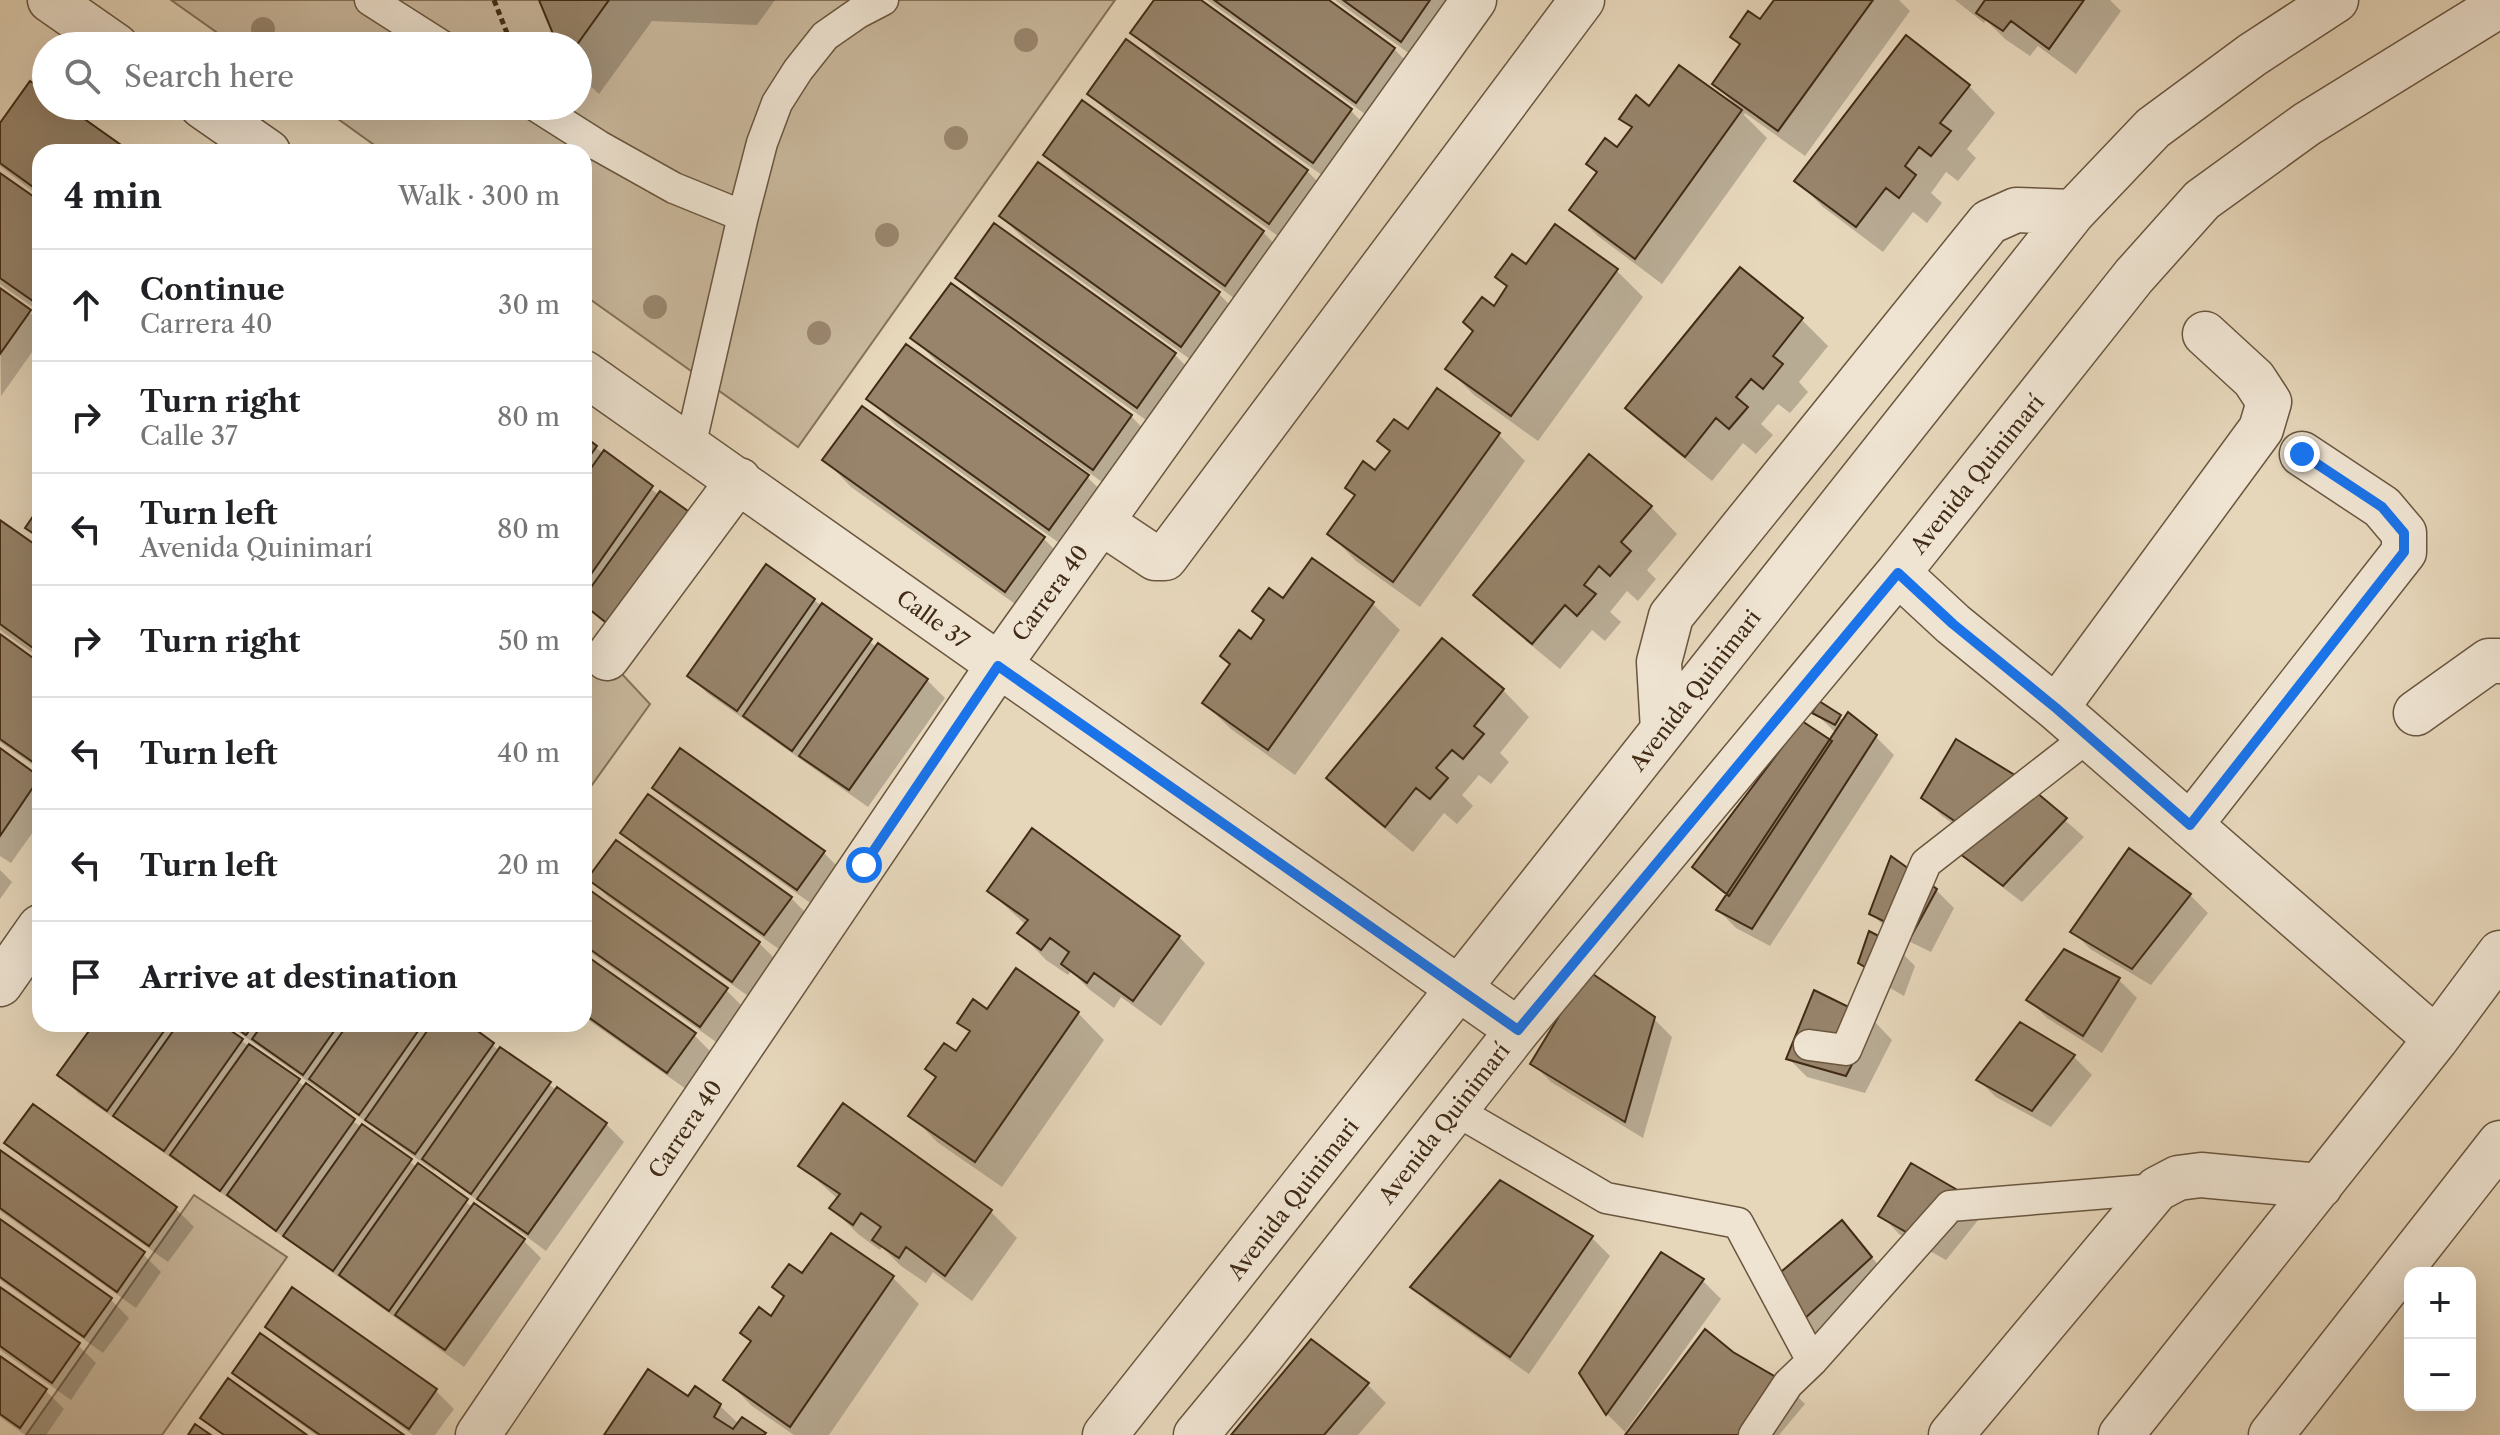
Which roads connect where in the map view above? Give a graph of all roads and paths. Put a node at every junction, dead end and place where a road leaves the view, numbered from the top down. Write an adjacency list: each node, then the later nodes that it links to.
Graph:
1 (50, 0): 9 (street)
2 (370, 0): 10 (lane)
3 (494, 0): 11 (path)
4 (883, 0): 16 (lane)
5 (1474, 0): 22 (street, Carrera 40)
6 (1582, 0): 22 (street)
7 (2336, 0): 15 (street, Avenida Quinimari)
8 (2500, 5): 23 (street, Avenida Quinimarí)
9 (96, 32)
10 (420, 32)
11 (507, 32)
12 (222, 120): 14 (street)
13 (558, 120): 16 (lane)
14 (257, 144)
15 (2073, 212): 29 (street, Avenida Quinimari); 29 (street)
16 (743, 216): 19 (lane)
17 (2205, 334): 27 (street)
18 (592, 379): 19 (street, Calle 37)
19 (690, 447): 21 (street, Calle 37)
20 (2302, 454): 31 (street)
21 (739, 480): 24 (street); 26 (street, Calle 37)
22 (1101, 522): 26 (street, Carrera 40)
23 (1898, 573): 27 (street); 36 (street, Avenida Quinimarí)
24 (607, 658)
25 (2500, 661): 28 (street)
26 (998, 666): 35 (street, Calle 37); 44 (street, Carrera 40)
27 (2056, 708): 30 (street)
28 (2416, 713)
29 (1663, 730): 35 (street, Avenida Quinimari)
30 (2089, 736): 31 (street); 38 (lane)
31 (2190, 825): 37 (street)
32 (32, 938): 34 (street)
33 (2500, 953): 37 (street)
34 (0, 984)
35 (1459, 989): 36 (street, Calle 37); 45 (street, Avenida Quinimari)
36 (1518, 1030): 39 (street, Avenida Quinimarí)
37 (2436, 1039): 41 (street)
38 (1809, 1045)
39 (1455, 1110): 43 (lane); 46 (street, Avenida Quinimarí)
40 (2500, 1143): 50 (street)
41 (2320, 1186): 42 (street); 49 (street)
42 (2157, 1189): 43 (lane); 48 (street)
43 (1812, 1361): 47 (lane)
44 (478, 1435)
45 (1105, 1435)
46 (1196, 1435)
47 (1754, 1435)
48 (1951, 1435)
49 (2121, 1435)
50 (2271, 1435)

